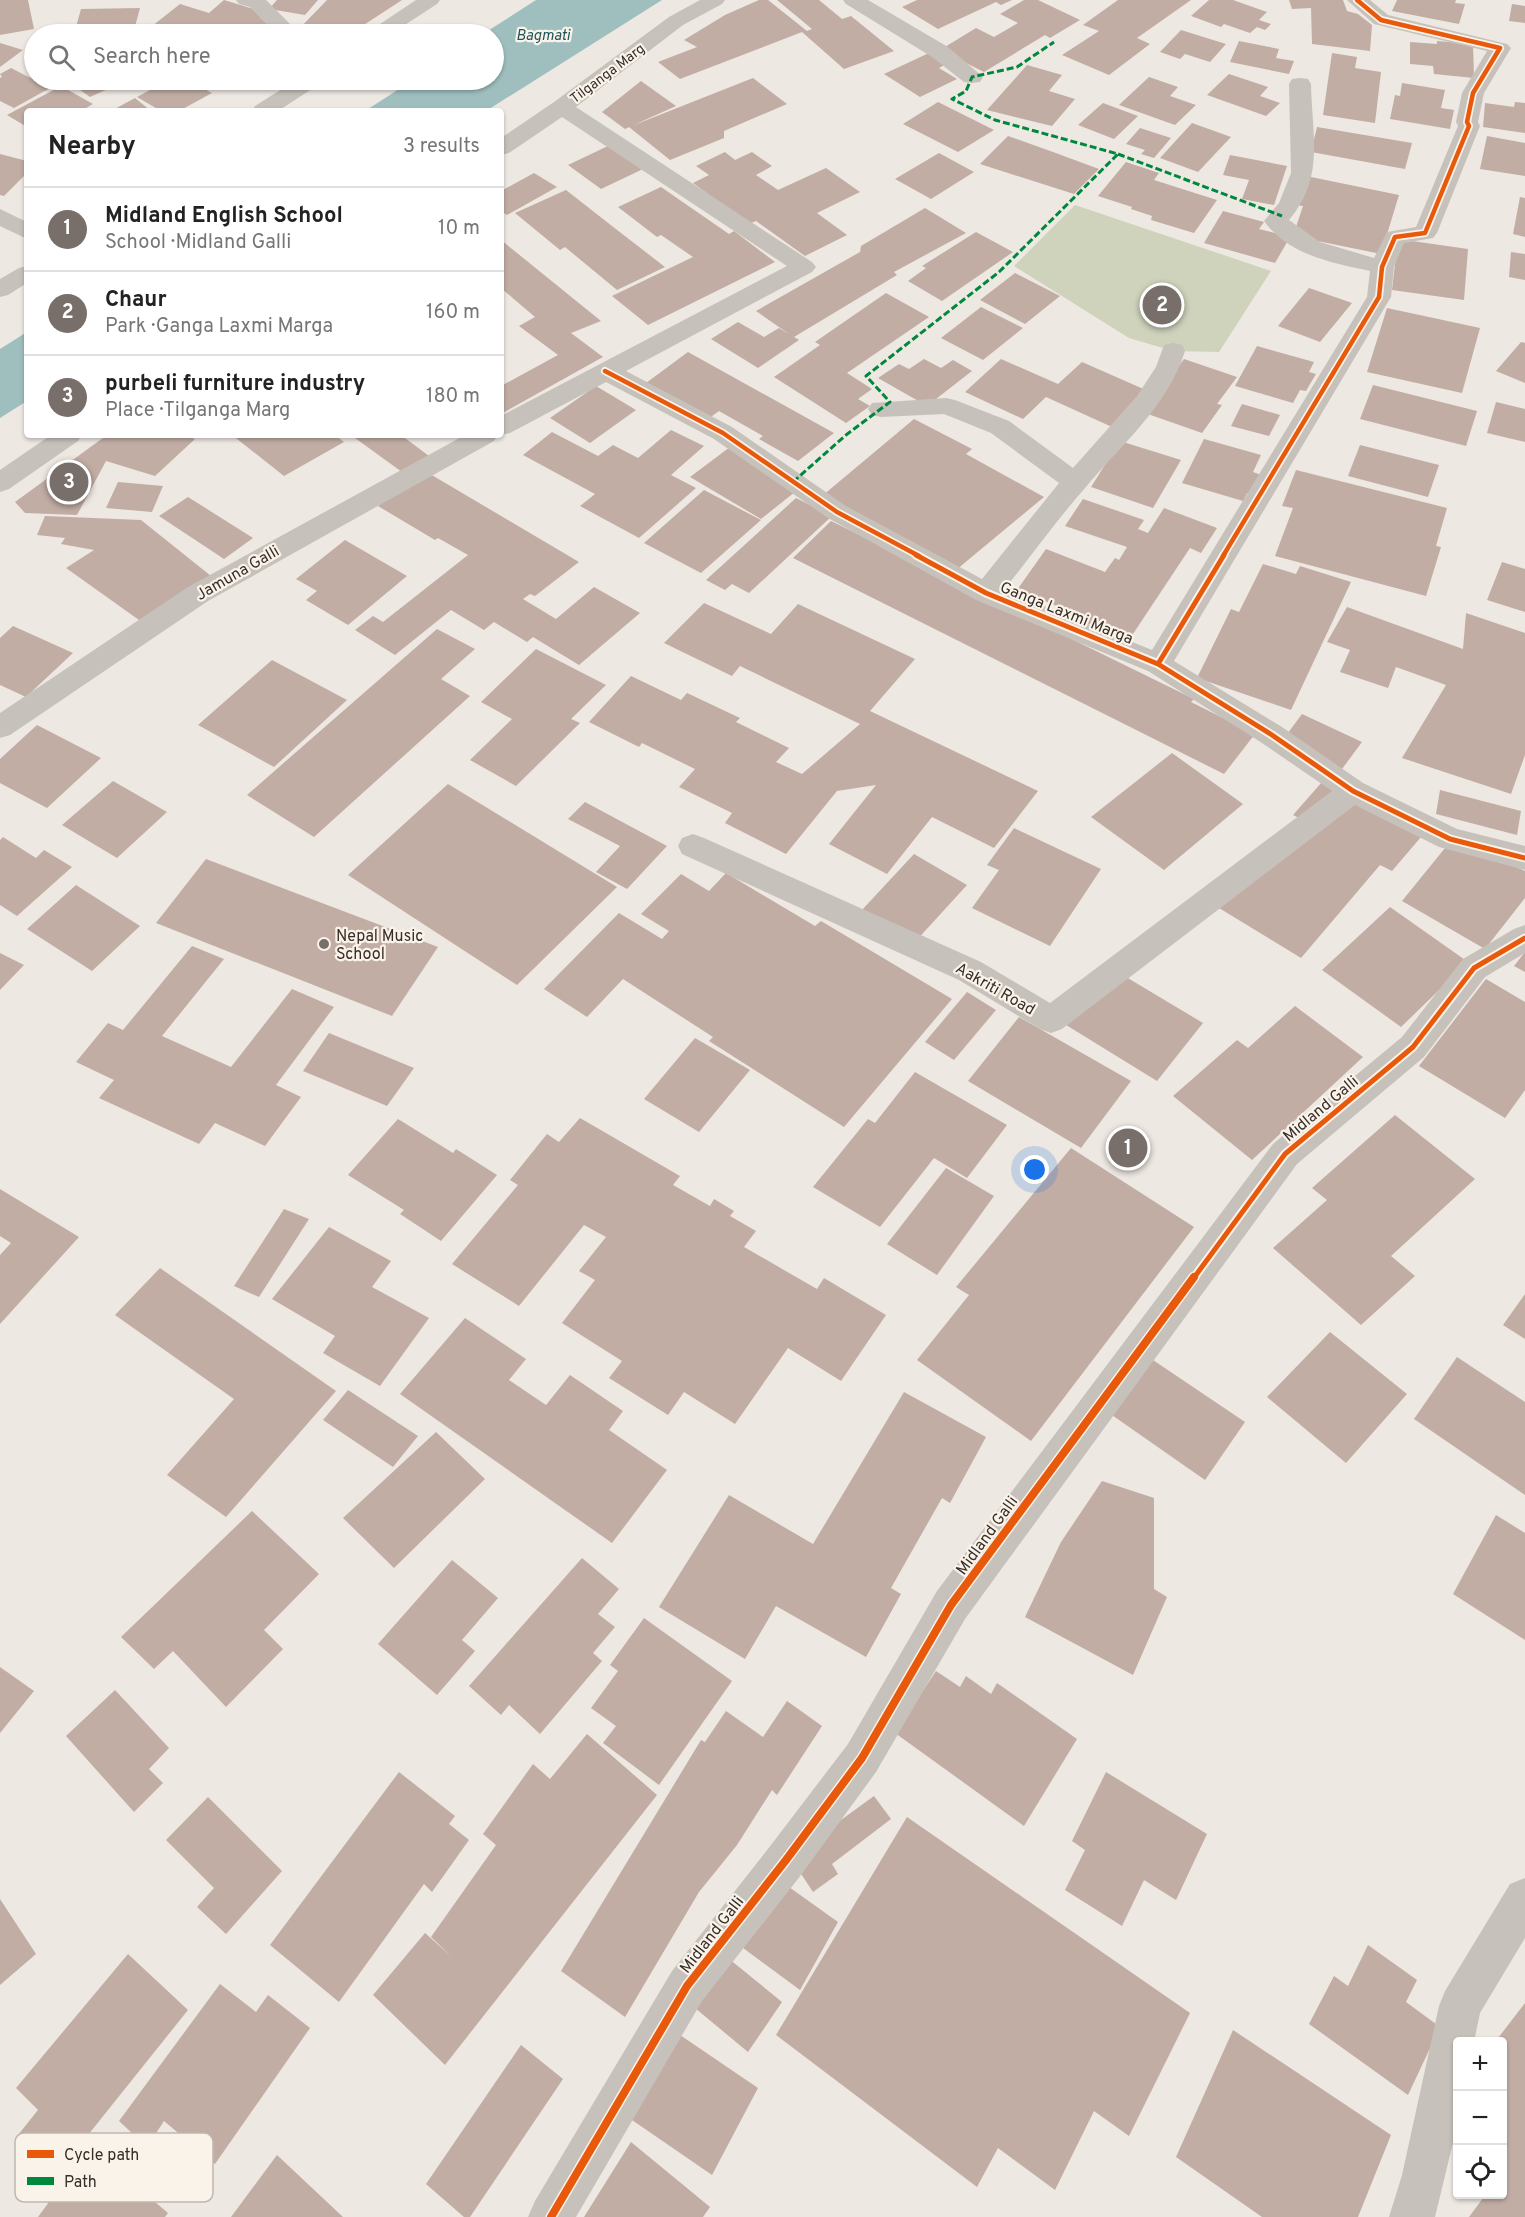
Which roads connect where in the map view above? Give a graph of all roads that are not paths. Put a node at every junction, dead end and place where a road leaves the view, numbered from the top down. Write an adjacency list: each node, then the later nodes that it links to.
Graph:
1 (246, 0): 6 (street)
2 (430, 0): 7 (street)
3 (715, 0): 11 (street, Tilganga Marg)
4 (854, 0): 8 (street)
5 (1357, 0): 16 (street)
6 (279, 24)
7 (393, 24)
8 (972, 77)
9 (1300, 84): 16 (street)
10 (288, 90): 12 (street)
11 (562, 107): 13 (street, Tilganga Marg); 20 (street)
12 (267, 108)
13 (504, 146)
14 (0, 216): 15 (street)
15 (24, 230)
16 (1382, 267): 28 (street)
17 (24, 275): 18 (street)
18 (0, 290)
19 (1173, 351): 25 (street)
20 (605, 371): 22 (street); 27 (street, Ganga Laxmi Marga)
21 (881, 409): 25 (street)
22 (504, 425)
23 (65, 438): 26 (street)
24 (480, 438): 29 (street, Jamuna Galli)
25 (1075, 482): 27 (street)
26 (0, 483)
27 (986, 593): 28 (street, Ganga Laxmi Marga)
28 (1158, 664): 30 (street, Ganga Laxmi Marga)
29 (0, 727)
30 (1353, 791): 31 (street, Aakriti Road); 32 (street, Ganga Laxmi Marga)
31 (693, 846)
32 (1525, 858)
33 (1525, 938): 35 (street, Midland Galli)
34 (1525, 1899): 36 (street)
35 (551, 2217)
36 (1412, 2217)

